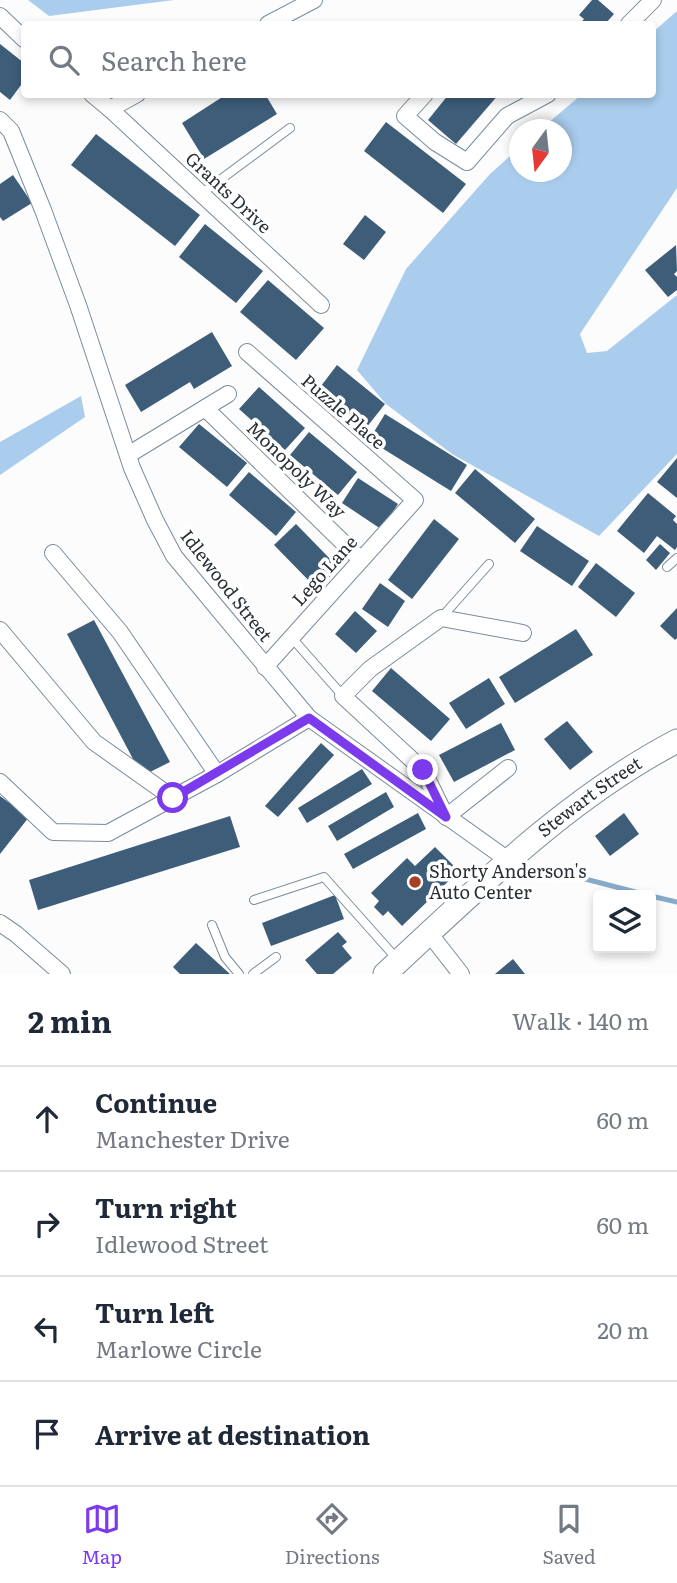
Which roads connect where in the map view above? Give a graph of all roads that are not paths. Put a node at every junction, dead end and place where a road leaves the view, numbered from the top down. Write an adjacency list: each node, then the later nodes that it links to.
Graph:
1 (314, 0): 4 (street)
2 (653, 0): 5 (street)
3 (0, 16): 6 (street)
4 (274, 21)
5 (632, 21)
6 (21, 36)
7 (97, 98): 11 (street, Grants Drive)
8 (130, 98): 11 (street)
9 (421, 98): 10 (street)
10 (540, 98)
11 (110, 109): 14 (street, Grants Drive)
12 (0, 120): 19 (street, Idlewood Street)
13 (290, 128): 14 (lane)
14 (201, 194): 15 (street, Grants Drive)
15 (321, 306)
16 (247, 352): 20 (street, Puzzle Place)
17 (228, 394): 18 (street)
18 (205, 408): 19 (street); 23 (street, Monopoly Way)
19 (128, 455): 30 (street, Idlewood Street)
20 (415, 500): 23 (street, Lego Lane)
21 (53, 553): 35 (street)
22 (677, 558): 25 (lane)
23 (361, 560): 29 (street, Lego Lane)
24 (489, 564): 26 (lane)
25 (667, 567)
26 (441, 618): 28 (street); 31 (street)
27 (0, 629): 37 (street)
28 (523, 633)
29 (291, 638): 30 (street, Lego Lane); 31 (lane)
30 (265, 667): 32 (street, Idlewood Street)
31 (343, 696): 38 (street)
32 (309, 718): 35 (street); 38 (street, Idlewood Street)
33 (677, 741): 39 (street, Stewart Street)
34 (508, 768): 38 (street)
35 (217, 774): 37 (street)
36 (0, 782): 37 (street)
37 (173, 798)
38 (446, 817): 39 (street, Idlewood Street)
39 (508, 860): 43 (street, Stewart Street)
40 (254, 901): 45 (lane)
41 (0, 923): 46 (street)
42 (212, 925): 47 (lane)
43 (429, 933): 45 (street, Stewart Street); 49 (street)
44 (276, 957): 48 (lane)
45 (392, 967)
46 (62, 974)
47 (239, 974)
48 (253, 974)
49 (461, 974)

